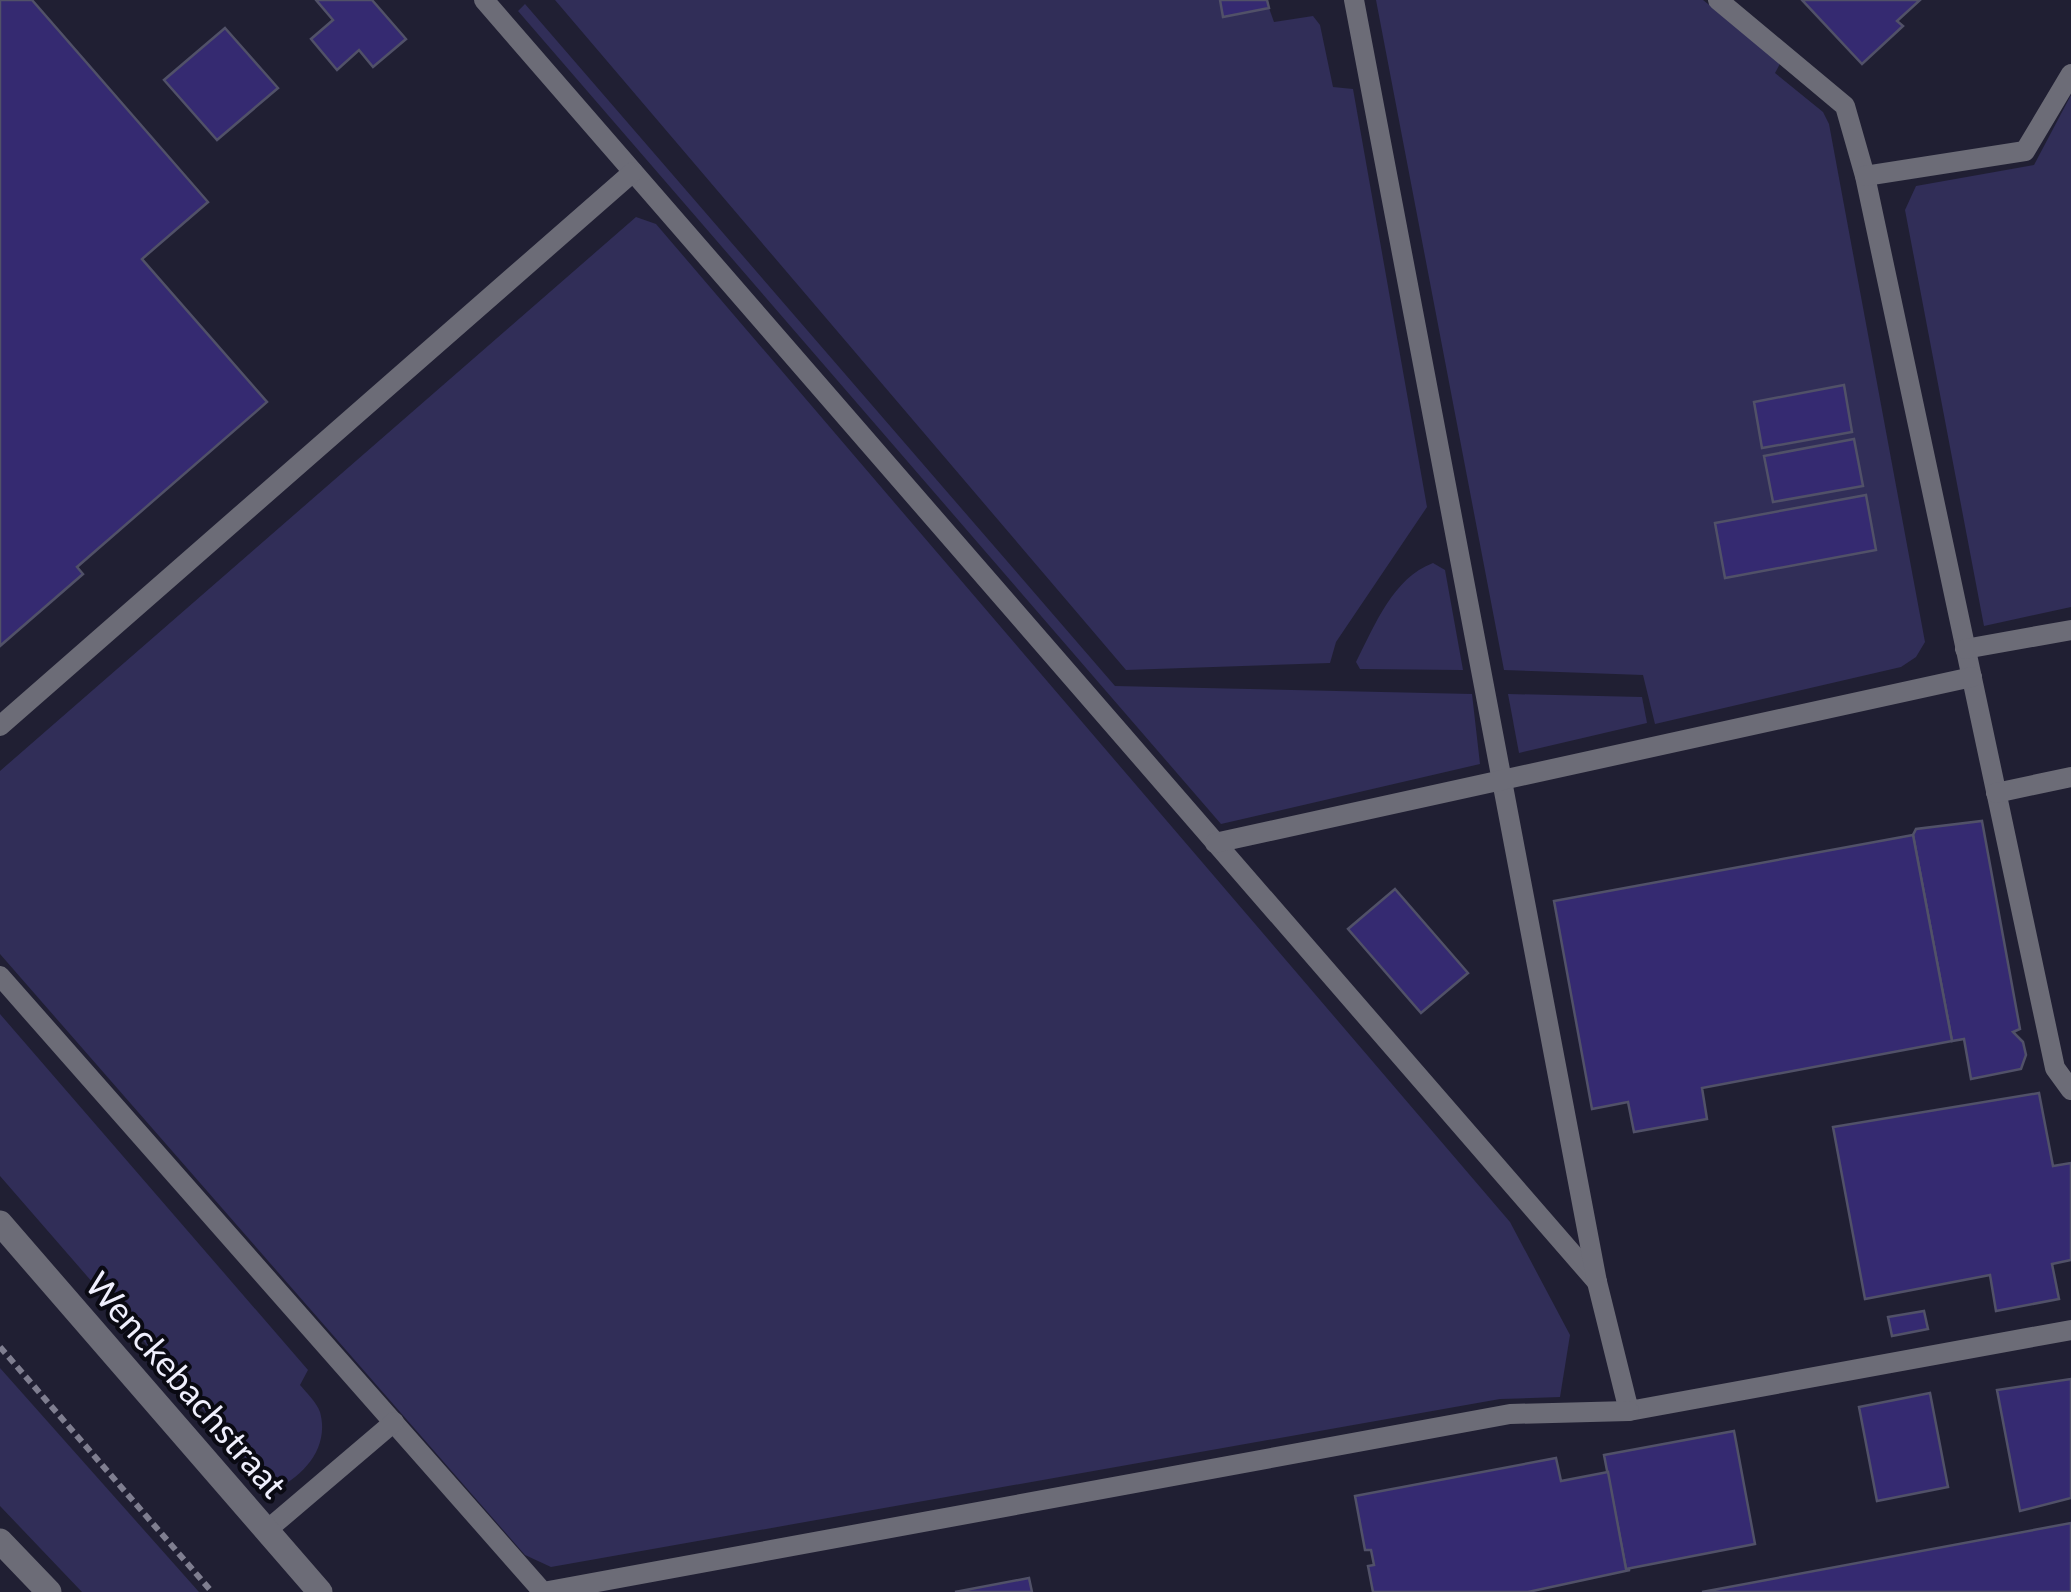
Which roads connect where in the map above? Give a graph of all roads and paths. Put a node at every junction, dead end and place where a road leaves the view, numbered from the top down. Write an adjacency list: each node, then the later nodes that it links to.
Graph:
1 (484, 0): 5 (lane)
2 (1354, 0): 12 (lane)
3 (1718, 0): 6 (lane)
4 (2071, 74): 6 (lane)
5 (634, 172): 10 (lane); 14 (lane)
6 (1865, 176): 8 (lane)
7 (2071, 630): 8 (lane)
8 (1966, 650): 9 (lane)
9 (1972, 678): 12 (lane); 13 (lane)
10 (0, 726)
11 (2071, 777): 13 (lane)
12 (1502, 781): 14 (lane); 18 (lane)
13 (1996, 793): 16 (lane)
14 (1215, 843): 18 (lane)
15 (0, 976): 22 (lane)
16 (2071, 1090)
17 (0, 1223): 23 (street, Wenckebachstraat)
18 (1597, 1282): 21 (lane)
19 (2071, 1330): 21 (lane)
20 (0, 1347): 26 (path)
21 (1629, 1411): 22 (lane)
22 (394, 1422): 23 (lane)
23 (267, 1530): 27 (street, Wenckebachstraat)
24 (0, 1542): 25 (street)
25 (49, 1592)
26 (212, 1592)
27 (320, 1592)

